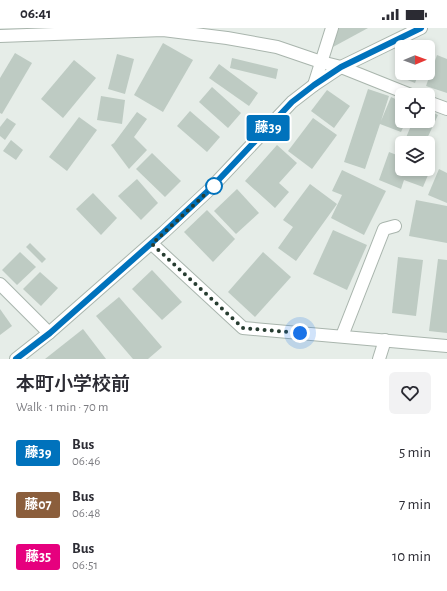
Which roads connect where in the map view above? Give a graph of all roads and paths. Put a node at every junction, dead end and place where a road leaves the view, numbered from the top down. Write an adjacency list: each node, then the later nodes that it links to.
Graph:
1 (332, 28): 5 (street)
2 (421, 28): 6 (street)
3 (83, 31): 4 (street); 5 (street)
4 (0, 36)
5 (321, 62): 6 (street); 7 (street)
6 (341, 67): 7 (street); 8 (street)
7 (314, 85): 12 (street)
8 (395, 89)
9 (435, 105): 10 (street)
10 (447, 109)
11 (395, 226): 15 (street)
12 (152, 244): 14 (street); 15 (street)
13 (0, 284): 14 (street)
14 (50, 333): 18 (street)
15 (342, 336): 16 (street)
16 (385, 340): 17 (street); 19 (street)
17 (447, 346)
18 (16, 359)
19 (379, 359)

